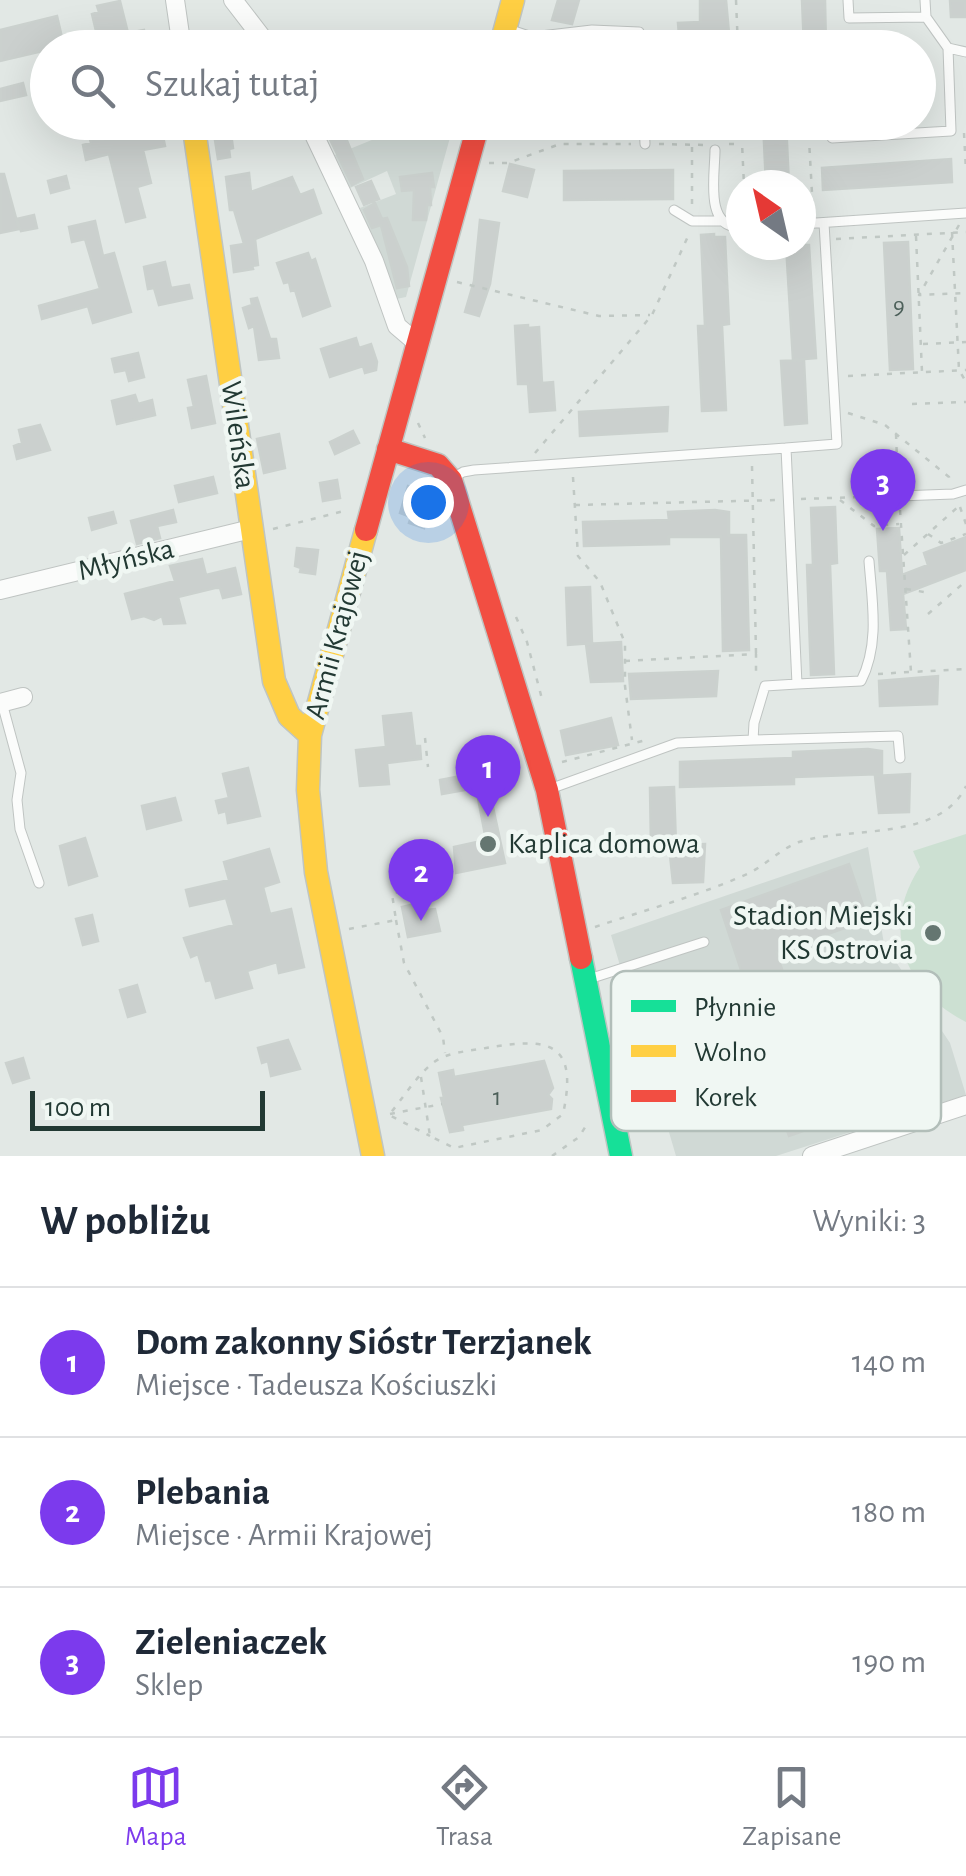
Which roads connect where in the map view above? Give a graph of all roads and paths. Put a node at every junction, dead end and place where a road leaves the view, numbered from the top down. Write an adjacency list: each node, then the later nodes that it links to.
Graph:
1 (175, 0): 9 (street)
2 (233, 0): 10 (street)
3 (514, 0): 11 (street)
4 (736, 0): 12 (path)
5 (848, 0): 8 (lane)
6 (925, 0): 7 (lane)
7 (926, 17): 8 (lane); 14 (lane)
8 (849, 18): 13 (path)
9 (179, 30)
10 (256, 30)
11 (505, 30)
12 (737, 30)
13 (840, 30)
14 (935, 30)
15 (936, 31): 16 (lane)
16 (948, 48): 17 (lane); 18 (lane)
17 (966, 52)
18 (936, 132)
19 (196, 140): 81 (street, Wileńska)
20 (317, 140): 51 (street)
21 (474, 140): 51 (street, Armii Krajowej)
22 (645, 140): 26 (lane)
23 (693, 140): 27 (path)
24 (742, 140): 29 (path)
25 (810, 140): 38 (path)
26 (645, 144): 27 (path); 31 (path)
27 (692, 144): 30 (path); 35 (path)
28 (725, 144): 29 (path)
29 (742, 144): 32 (path)
30 (712, 147): 36 (lane)
31 (490, 163)
32 (743, 170)
33 (674, 210): 35 (lane)
34 (966, 215): 38 (lane); 40 (path)
35 (692, 221): 36 (lane); 48 (path)
36 (720, 221): 39 (lane)
37 (816, 223): 38 (lane)
38 (819, 223): 43 (lane)
39 (726, 224)
40 (952, 232): 41 (path); 42 (path); 45 (path); 47 (path)
41 (966, 232)
42 (916, 234): 43 (path); 47 (path)
43 (825, 240): 56 (lane)
44 (457, 282): 48 (path)
45 (956, 293): 46 (path); 47 (path); 49 (path)
46 (966, 293)
47 (919, 295): 52 (path)
48 (652, 315): 68 (path)
49 (958, 342): 50 (path); 52 (path); 53 (path)
50 (966, 342)
51 (418, 343): 65 (street, Armii Krajowej)
52 (921, 344): 55 (path)
53 (960, 370): 54 (path); 55 (path); 57 (path)
54 (966, 370)
55 (922, 372): 56 (path)
56 (832, 377): 60 (lane)
57 (966, 382)
58 (966, 402): 59 (path)
59 (912, 404)
60 (835, 408): 62 (path); 64 (lane)
61 (417, 422): 63 (path)
62 (896, 434): 71 (path); 72 (path)
63 (432, 446)
64 (786, 448): 66 (lane); 73 (lane)
65 (388, 449): 69 (street); 100 (street, Armii Krajowej)
66 (752, 451): 67 (lane); 75 (path)
67 (573, 463): 68 (lane); 76 (path)
68 (526, 466): 69 (lane)
69 (451, 480): 110 (street)
70 (966, 490): 71 (lane)
71 (952, 494): 72 (lane); 77 (path)
72 (899, 496): 74 (path); 79 (path)
73 (789, 499): 74 (path); 75 (path); 96 (lane)
74 (839, 499): 79 (path)
75 (752, 500): 76 (path); 91 (path)
76 (575, 505): 92 (path)
77 (959, 506): 80 (path); 82 (path)
78 (354, 508): 81 (path)
79 (900, 524): 84 (path)
80 (966, 524)
81 (251, 529): 88 (street, Młyńska); 100 (street, Wileńska)
82 (928, 534): 83 (path); 84 (path)
83 (966, 534)
84 (903, 556): 87 (path)
85 (870, 561): 95 (lane)
86 (966, 581): 90 (path)
87 (905, 588): 89 (path); 94 (path)
88 (0, 590)
89 (924, 592)
90 (928, 614)
91 (756, 654): 92 (path); 97 (path)
92 (625, 662): 104 (path)
93 (966, 669): 94 (path)
94 (911, 672): 95 (path)
95 (864, 675): 96 (lane)
96 (798, 684): 103 (lane)
97 (757, 690)
98 (23, 697): 99 (street)
99 (1, 701): 113 (lane)
100 (310, 734): 135 (street, Armii Krajowej)
101 (425, 738): 108 (path)
102 (648, 740): 104 (path)
103 (754, 740): 105 (lane); 106 (lane)
104 (632, 742): 105 (path); 107 (path)
105 (635, 757): 110 (lane)
106 (900, 758)
107 (554, 764)
108 (428, 767)
109 (966, 786): 112 (path)
110 (546, 790): 121 (street)
111 (966, 798): 112 (path)
112 (959, 800): 116 (path)
113 (39, 882)
114 (420, 885): 115 (path)
115 (396, 920): 117 (path); 122 (path)
116 (589, 929)
117 (343, 930)
118 (704, 942): 120 (lane)
119 (611, 971): 121 (lane)
120 (612, 971)
121 (586, 979): 125 (street)
122 (445, 1056): 123 (path); 134 (path)
123 (421, 1078): 126 (path); 129 (path)
124 (442, 1104): 126 (path)
125 (611, 1105)
126 (424, 1106): 129 (path); 134 (path)
127 (966, 1106): 128 (street)
128 (941, 1114)
129 (389, 1115): 130 (path); 134 (path)
130 (383, 1116)
131 (589, 1121): 136 (path)
132 (616, 1131): 137 (street)
133 (889, 1131): 138 (street)
134 (430, 1136)
135 (373, 1156)
136 (552, 1156)
137 (621, 1156)
138 (812, 1156)

